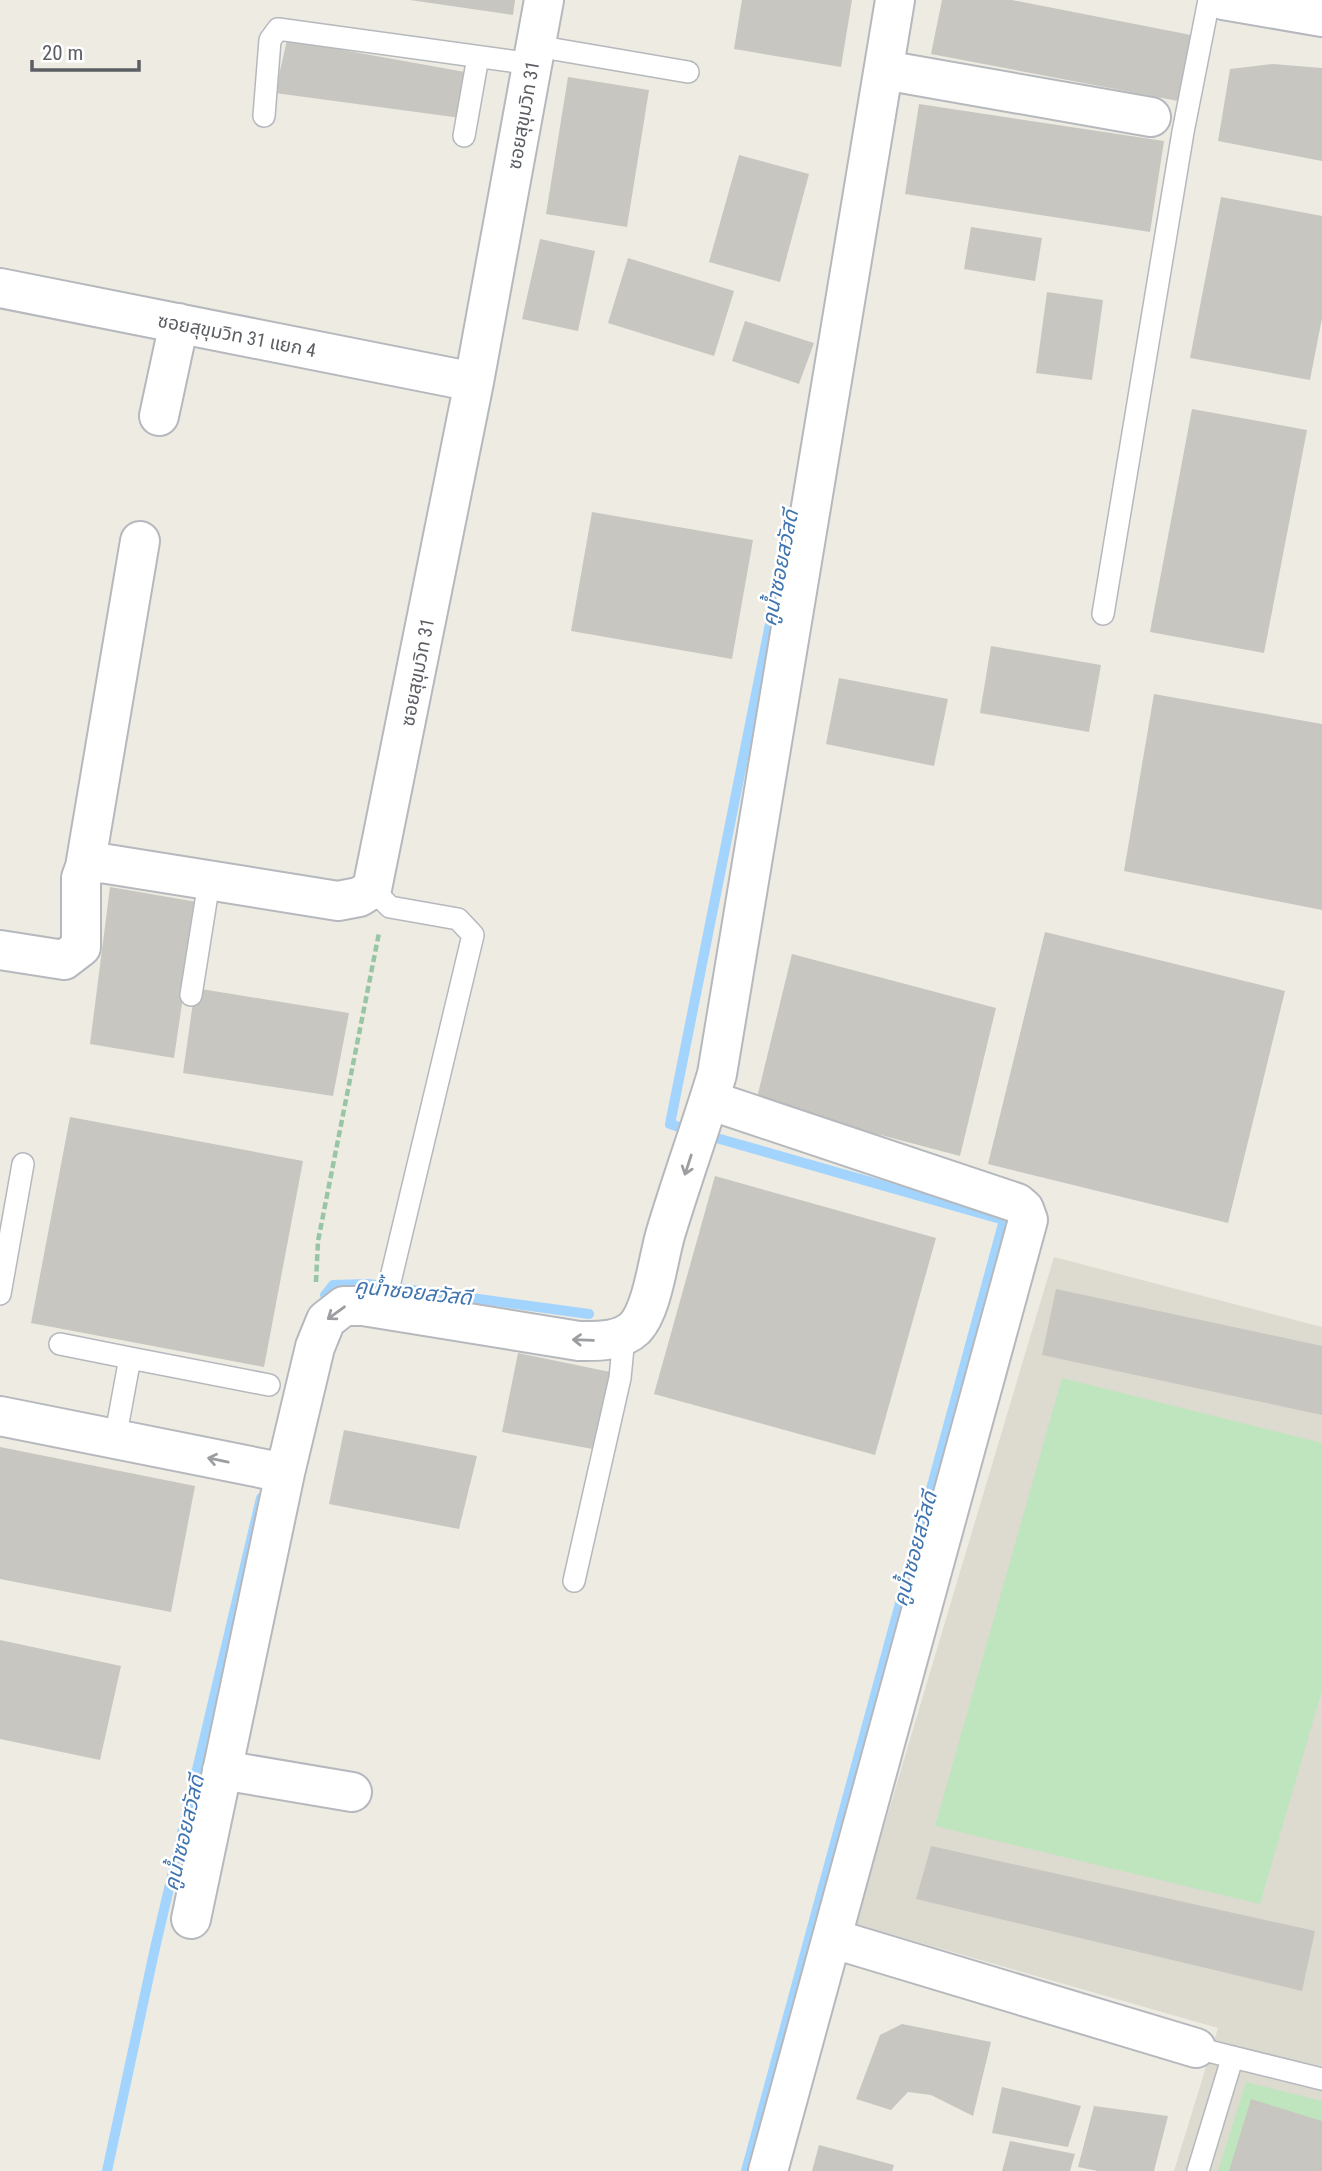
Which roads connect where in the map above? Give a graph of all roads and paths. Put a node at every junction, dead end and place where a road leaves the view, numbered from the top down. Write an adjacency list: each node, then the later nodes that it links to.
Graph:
1 (544, 0): 6 (street, ซอยสุขุมวิท 31)
2 (895, 0): 8 (street)
3 (1209, 0): 18 (lane)
4 (1223, 0): 5 (street)
5 (1322, 17)
6 (534, 55): 7 (lane); 9 (lane); 15 (street, ซอยสุขุมวิท 31)
7 (478, 57): 10 (lane); 12 (lane)
8 (884, 70): 11 (street); 24 (street)
9 (688, 72)
10 (264, 116)
11 (1151, 117)
12 (464, 135)
13 (0, 288): 14 (street, ซอยสุขุมวิท 31 แยก 4)
14 (179, 323): 15 (street, ซอยสุขุมวิท 31 แยก 4); 16 (street)
15 (474, 382): 21 (street, ซอยสุขุมวิท 31)
16 (159, 416)
17 (140, 541): 19 (street)
18 (1103, 614)
19 (85, 867): 20 (street); 22 (street)
20 (209, 883): 21 (street); 23 (lane)
21 (366, 893): 27 (lane); 28 (path)
22 (0, 950)
23 (191, 995)
24 (709, 1100): 29 (street, one-way to 29); 40 (street)
25 (23, 1164): 26 (lane)
26 (0, 1294)
27 (387, 1294): 28 (street, one-way to 28); 29 (street, one-way to 27)
28 (326, 1320): 35 (street)
29 (624, 1337): 36 (lane)
30 (60, 1344): 31 (lane)
31 (130, 1358): 32 (lane); 34 (lane)
32 (269, 1385)
33 (0, 1416): 34 (street)
34 (115, 1439): 35 (street, one-way to 34)
35 (285, 1473): 37 (street)
36 (574, 1581)
37 (222, 1770): 38 (street); 39 (street)
38 (352, 1792)
39 (191, 1919)
40 (834, 1939): 41 (street); 44 (street)
41 (1196, 2048): 42 (lane)
42 (1232, 2059): 43 (lane); 45 (lane)
43 (1322, 2079)
44 (768, 2171)
45 (1198, 2171)

